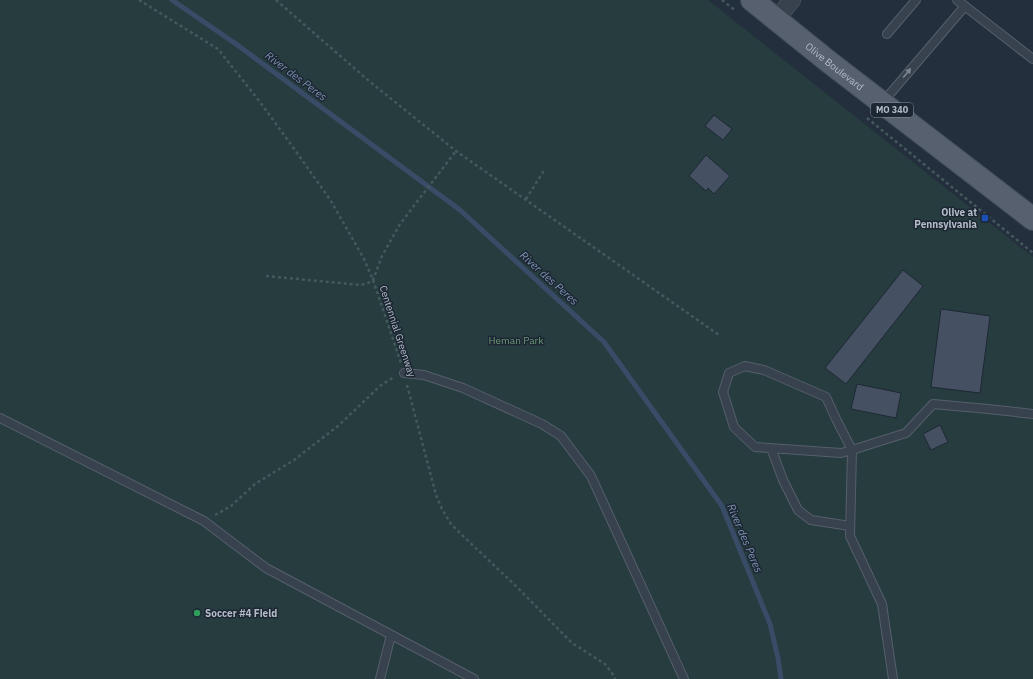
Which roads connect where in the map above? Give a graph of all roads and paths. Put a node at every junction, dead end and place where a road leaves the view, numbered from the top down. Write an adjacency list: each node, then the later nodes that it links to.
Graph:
1 (139, 0): 20 (path, Centennial Greenway)
2 (276, 0): 14 (path)
3 (722, 0): 8 (path)
4 (792, 0): 9 (street)
5 (916, 0): 10 (lane)
6 (957, 0): 7 (lane)
7 (965, 6): 11 (lane); 12 (lane, one-way to 7)
8 (746, 8): 9 (main road, Olive Boulevard / MO 340)
9 (776, 20): 12 (main road, Olive Boulevard / MO 340)
10 (888, 34)
11 (1033, 59)
12 (882, 103): 17 (main road, Olive Boulevard / MO 340)
13 (863, 114): 18 (path)
14 (456, 151): 16 (path); 20 (path)
15 (545, 169): 16 (path)
16 (526, 199): 21 (path)
17 (1033, 219)
18 (1033, 253)
19 (266, 276): 20 (path)
20 (373, 280): 22 (path, Centennial Greenway)
21 (719, 335)
22 (404, 373): 27 (path); 34 (path, Centennial Greenway); 35 (lane)
23 (1033, 414): 26 (lane)
24 (0, 418): 27 (lane)
25 (771, 448): 26 (lane); 26 (lane); 28 (lane)
26 (852, 450): 28 (lane)
27 (204, 521): 29 (lane)
28 (850, 526): 36 (lane)
29 (391, 635): 30 (lane); 31 (lane)
30 (457, 670): 32 (lane); 33 (lane)
31 (380, 679)
32 (454, 679)
33 (474, 679)
34 (615, 679)
35 (684, 679)
36 (893, 679)

